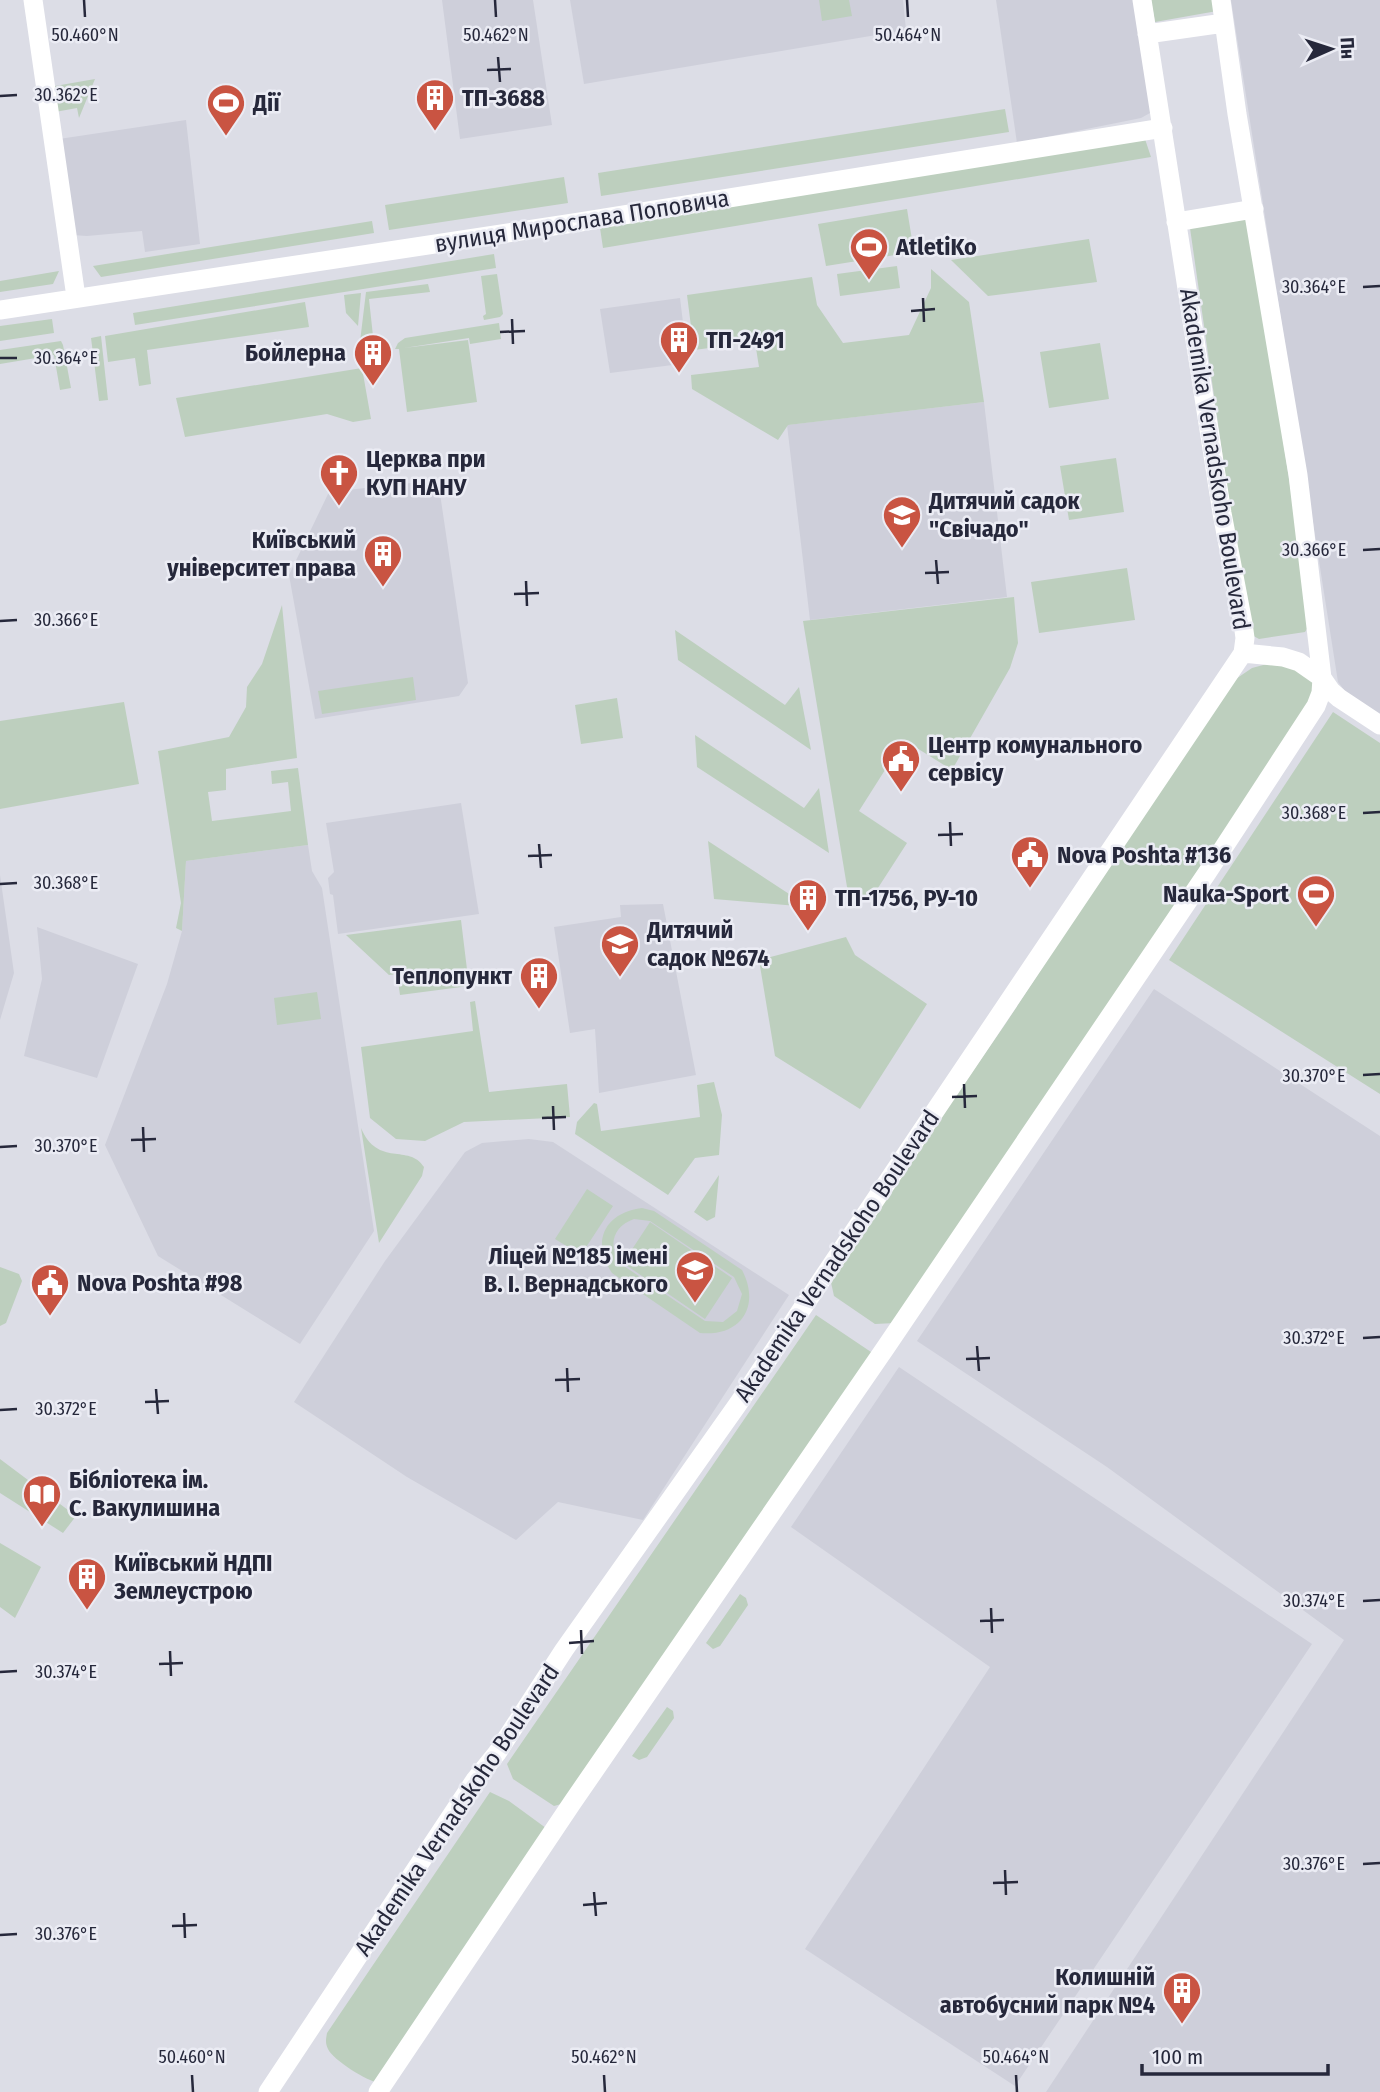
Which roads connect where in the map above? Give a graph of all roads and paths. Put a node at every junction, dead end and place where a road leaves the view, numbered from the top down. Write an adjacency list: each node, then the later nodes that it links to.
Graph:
1 (33, 0): 9 (main road)
2 (1142, 0): 5 (main road, Akademika Vernadskoho Boulevard)
3 (1221, 0): 4 (main road)
4 (1224, 23): 5 (main road); 7 (main road)
5 (1147, 34): 6 (main road, Akademika Vernadskoho Boulevard)
6 (1163, 128): 8 (main road, Akademika Vernadskoho Boulevard); 9 (main road, вулиця Мирослава Поповича)
7 (1254, 209): 8 (main road); 12 (main road)
8 (1176, 222): 11 (main road, Akademika Vernadskoho Boulevard)
9 (76, 298): 10 (main road, вулиця Мирослава Поповича)
10 (0, 310)
11 (1243, 653): 12 (main road); 14 (main road, Akademika Vernadskoho Boulevard)
12 (1322, 678): 13 (main road); 15 (main road)
13 (1380, 725)
14 (268, 2092)
15 (378, 2092)

